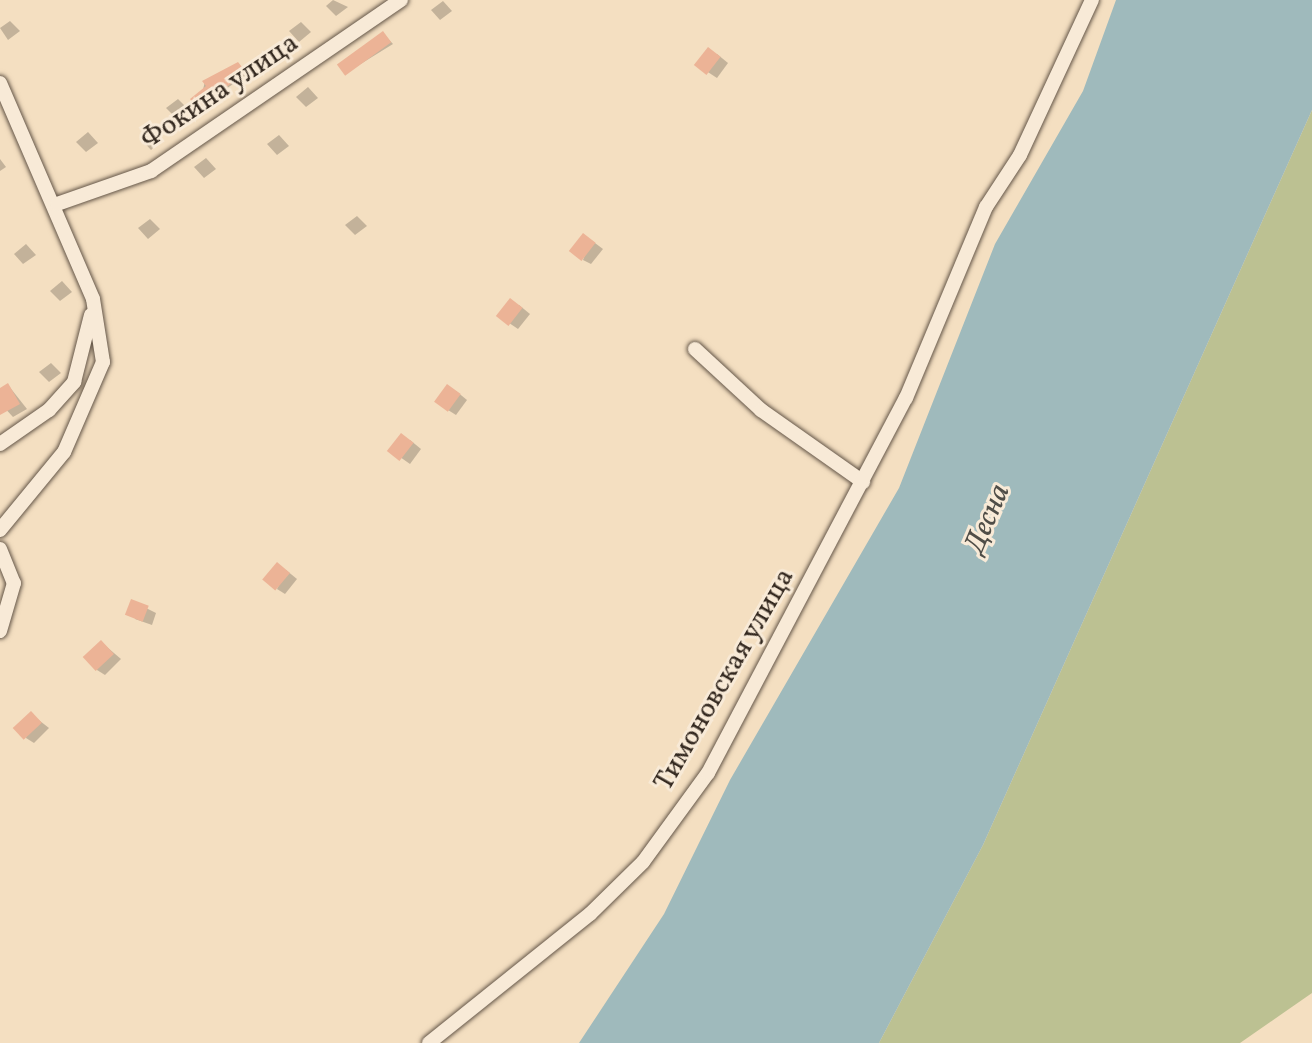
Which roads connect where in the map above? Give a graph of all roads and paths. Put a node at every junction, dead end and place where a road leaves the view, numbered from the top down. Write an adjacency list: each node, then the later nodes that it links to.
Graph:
1 (401, 0): 4 (street, Фокина улица)
2 (1088, 2): 8 (street, Тимоновская улица)
3 (0, 83): 4 (street)
4 (57, 204): 5 (street)
5 (93, 299): 7 (street); 9 (street)
6 (695, 349): 8 (street)
7 (0, 444)
8 (863, 482): 12 (street, Тимоновская улица)
9 (0, 530)
10 (0, 549): 11 (street)
11 (0, 631)
12 (429, 1043)

